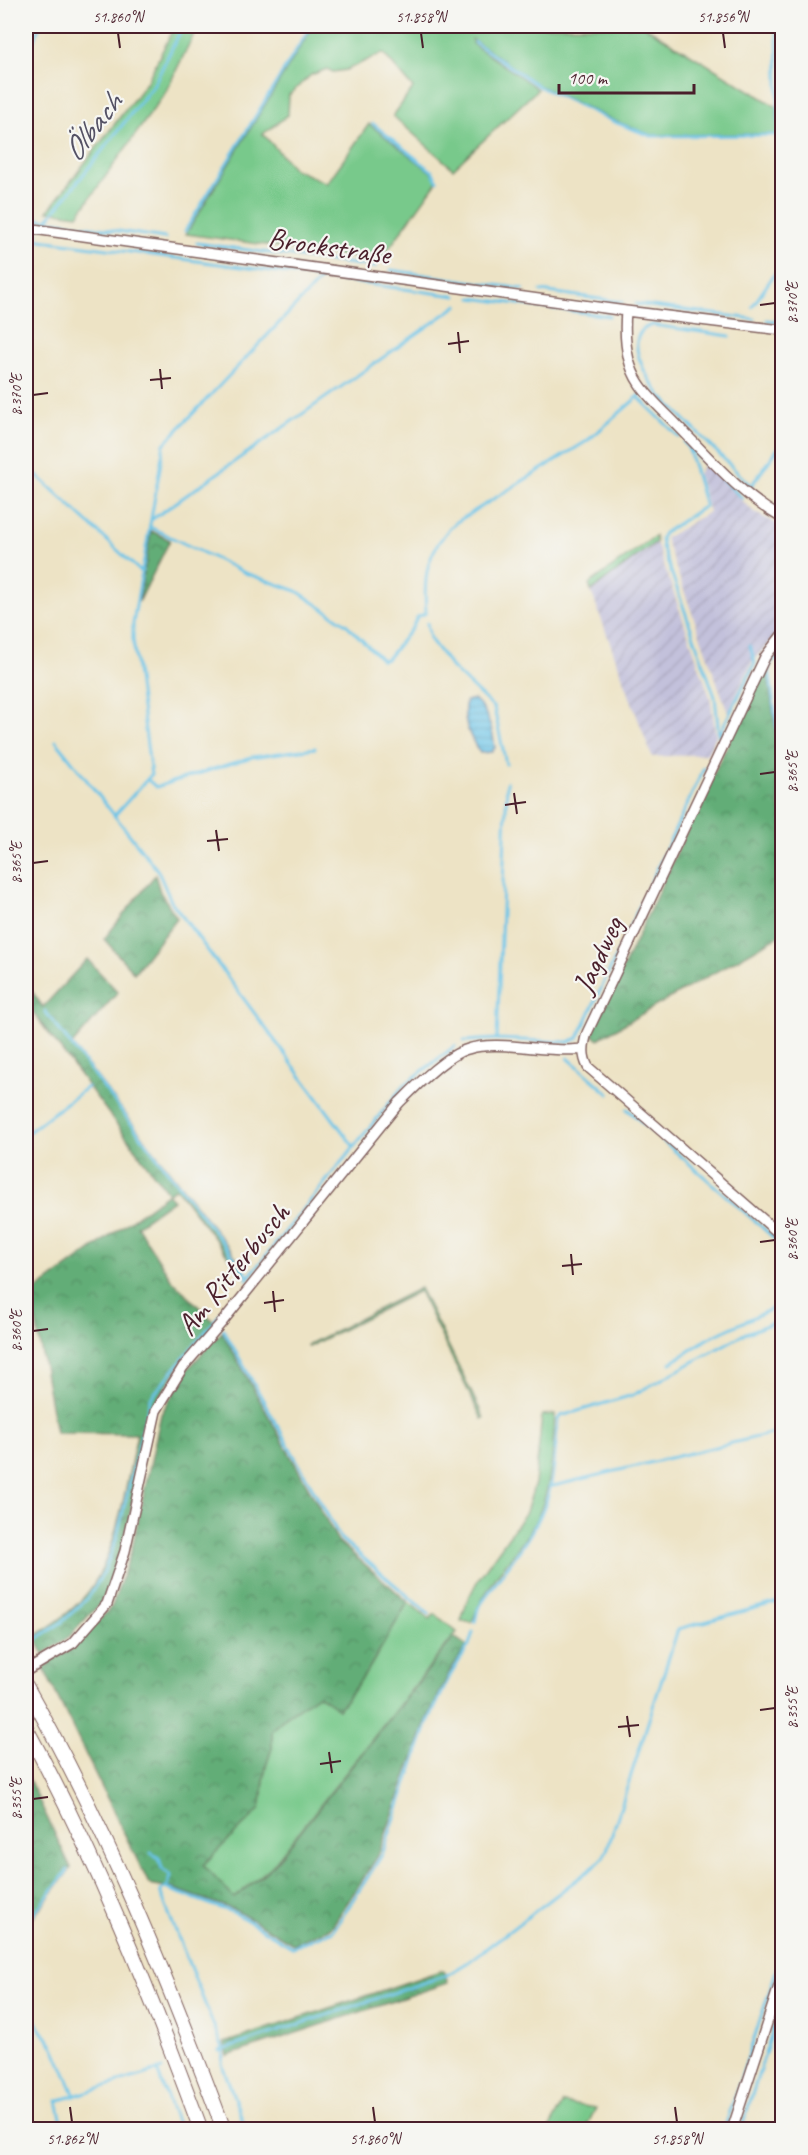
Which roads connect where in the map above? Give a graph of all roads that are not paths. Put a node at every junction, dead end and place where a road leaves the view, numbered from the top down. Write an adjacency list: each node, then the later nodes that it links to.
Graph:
1 (26, 228): 2 (street, Brockstraße)
2 (626, 311): 3 (street, Brockstraße); 4 (street)
3 (783, 330)
4 (783, 518)
5 (783, 634): 6 (street, Jagdweg)
6 (583, 1050): 7 (street); 8 (street, Am Ritterbusch)
7 (783, 1236)
8 (26, 1671)
9 (26, 1686): 13 (highway)
10 (26, 1728): 12 (highway)
11 (783, 1977): 14 (street)
12 (201, 2130)
13 (224, 2130)
14 (732, 2130)

